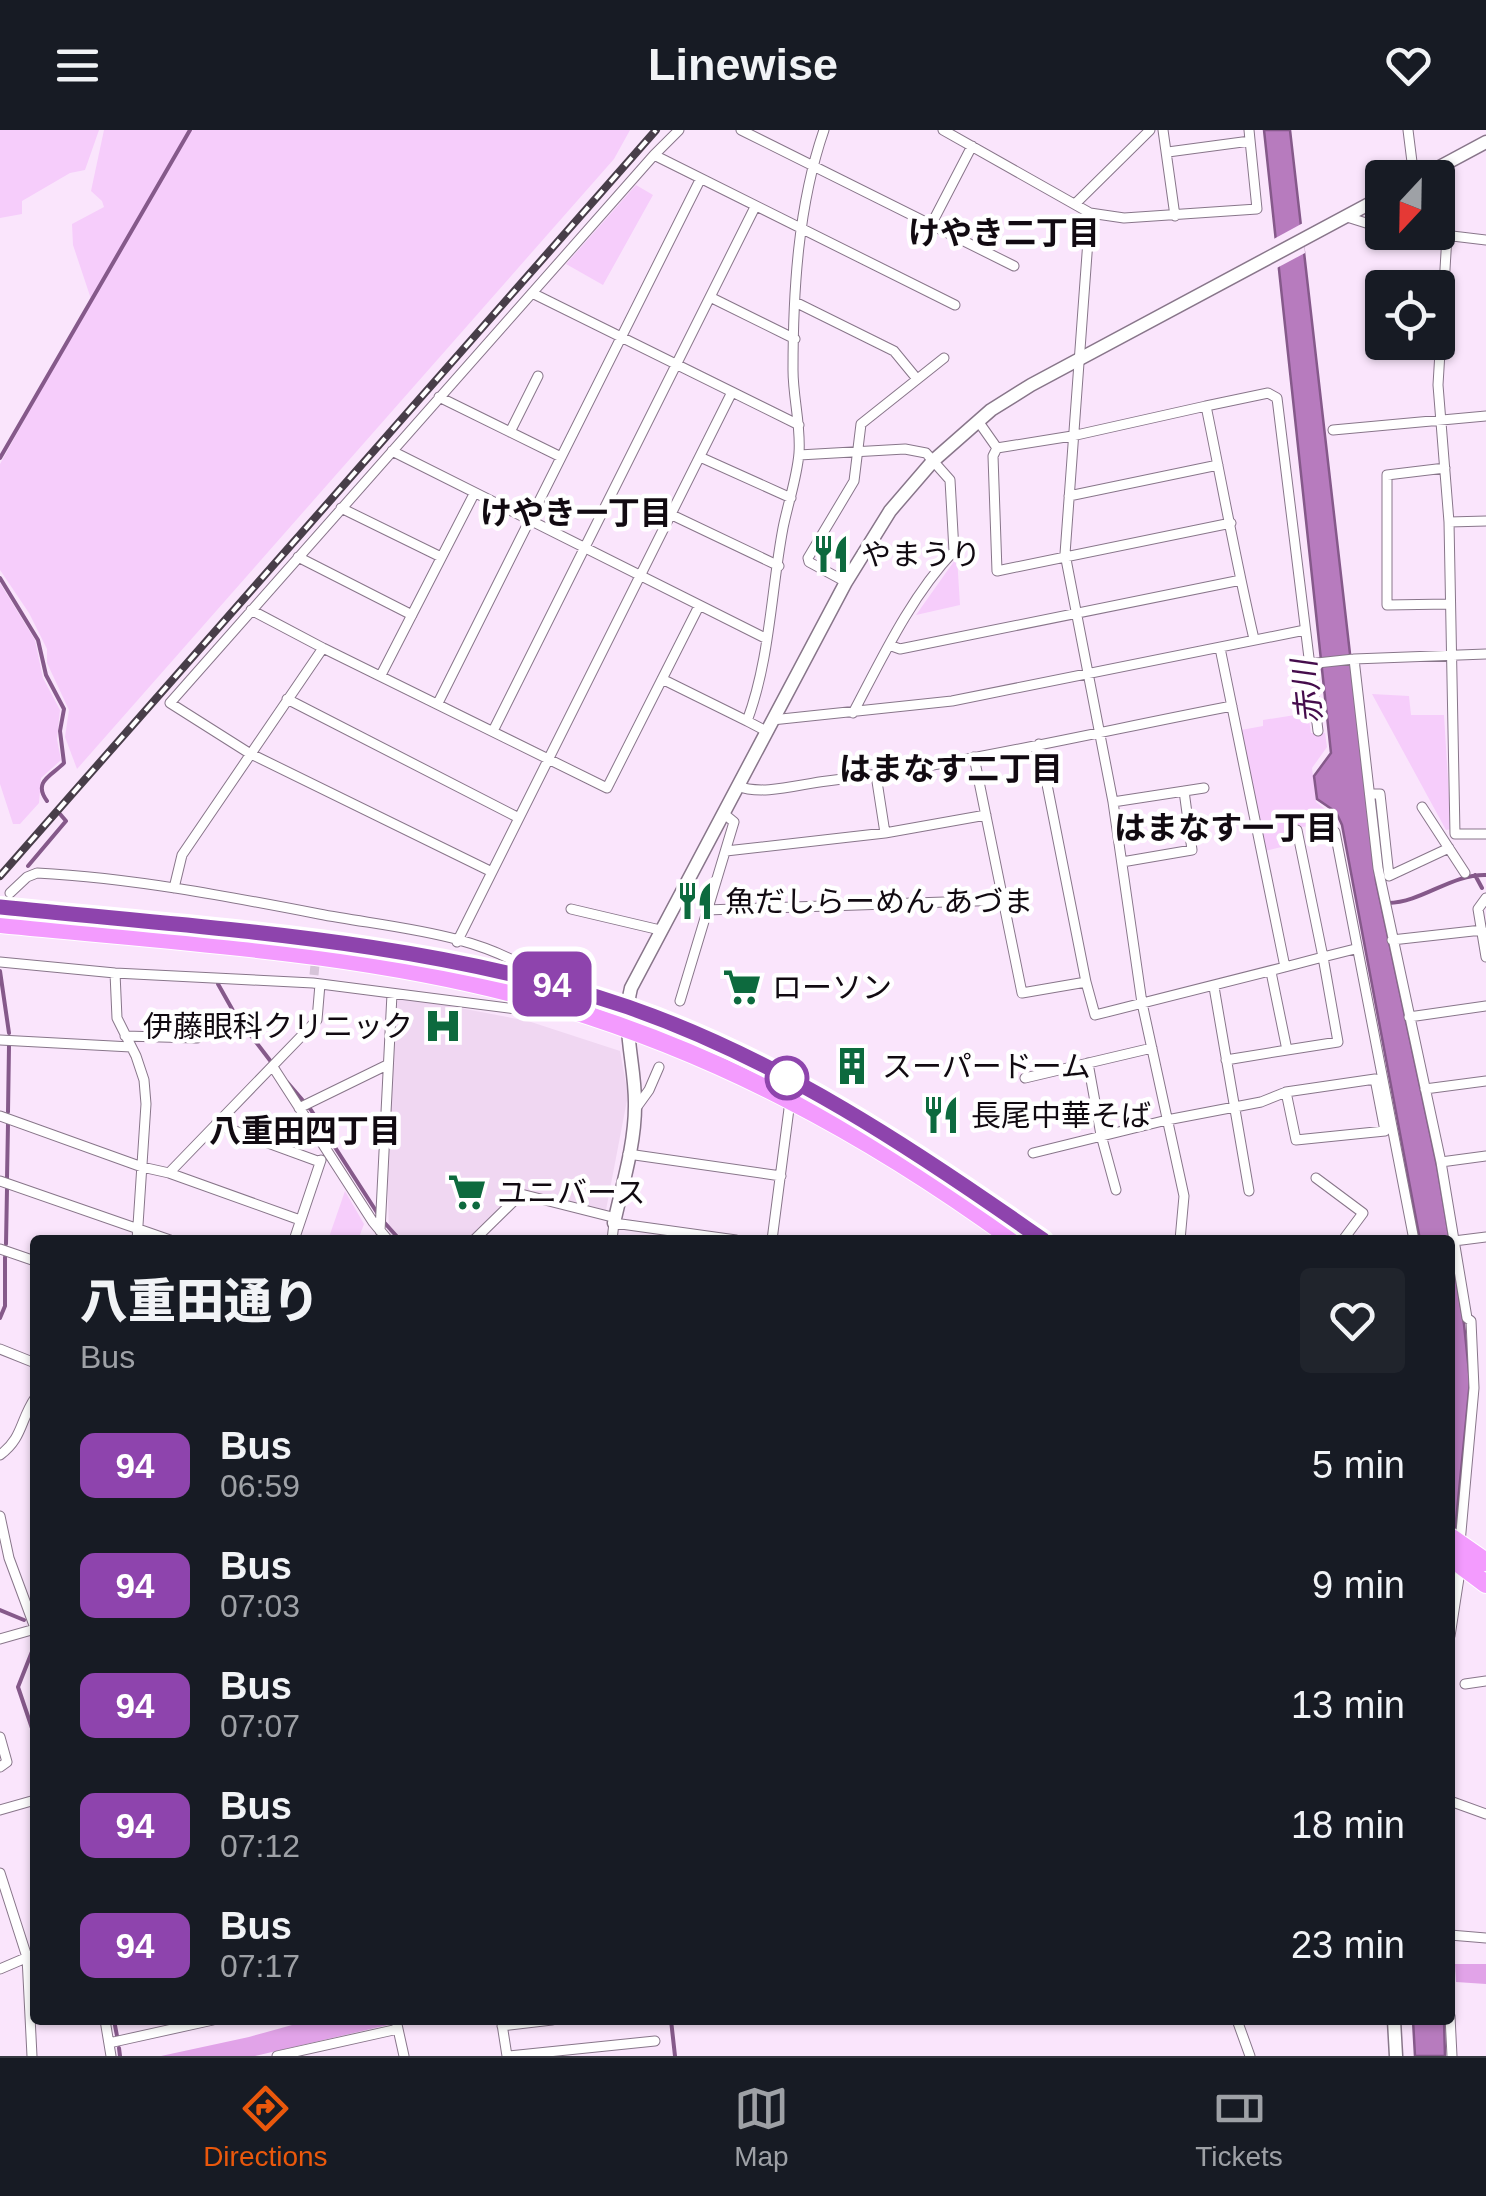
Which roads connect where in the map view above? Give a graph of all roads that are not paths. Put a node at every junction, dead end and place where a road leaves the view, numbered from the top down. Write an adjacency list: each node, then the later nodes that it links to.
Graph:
1 (679, 130): 12 (street)
2 (741, 130): 15 (street)
3 (824, 130): 15 (street)
4 (947, 130): 10 (street)
5 (1150, 130): 17 (street)
6 (1162, 130): 11 (street)
7 (1408, 130): 13 (street)
8 (1250, 135): 11 (street); 21 (street)
9 (1486, 142): 14 (street)
10 (972, 146): 17 (street); 23 (street)
11 (1168, 152): 21 (street)
12 (654, 155): 16 (street); 30 (street)
13 (1413, 160)
14 (1451, 160)
15 (812, 165): 23 (street); 25 (street)
16 (700, 180): 18 (street); 34 (street)
17 (1074, 204): 20 (street)
18 (755, 206): 25 (street); 31 (street)
19 (1365, 207): 22 (street)
20 (1090, 213): 21 (street); 36 (street)
21 (1175, 216)
22 (1347, 217): 24 (street); 36 (street)
23 (931, 225): 29 (street)
24 (1365, 225)
25 (802, 231): 32 (street); 33 (street)
26 (1455, 237): 27 (street)
27 (1486, 240)
28 (1446, 250): 45 (street)
29 (1014, 266)
30 (532, 293): 34 (street); 42 (street)
31 (710, 297): 35 (street); 38 (street)
32 (796, 302): 35 (street); 40 (street)
33 (954, 304)
34 (622, 337): 38 (street); 55 (street)
35 (795, 339): 47 (street)
36 (1081, 356): 46 (street); 50 (street)
37 (944, 358): 40 (street)
38 (676, 364): 41 (street); 69 (street)
39 (538, 376): 49 (street)
40 (918, 379): 53 (street)
41 (732, 392): 47 (street); 56 (street)
42 (439, 397): 49 (street); 52 (street)
43 (1206, 406): 50 (street); 58 (street); 82 (street)
44 (1486, 416): 45 (street)
45 (1439, 419): 48 (street); 59 (street)
46 (978, 421): 51 (street); 57 (street)
47 (799, 425): 54 (street)
48 (1334, 430)
49 (510, 432): 55 (street)
50 (1072, 436): 51 (street); 61 (street)
51 (997, 448): 70 (street)
52 (392, 451): 60 (street); 63 (street)
53 (856, 452): 54 (street); 57 (street); 76 (street)
54 (799, 455): 62 (street)
55 (561, 457): 65 (street)
56 (700, 457): 62 (street); 64 (street)
57 (933, 461): 76 (street); 85 (street)
58 (1218, 465): 61 (street); 68 (street)
59 (1445, 468): 67 (street); 77 (street)
60 (474, 494): 65 (street); 72 (street)
61 (1069, 496): 70 (street)
62 (790, 498): 73 (street)
63 (341, 508): 71 (street); 72 (street)
64 (672, 515): 73 (street); 74 (street)
65 (529, 521): 69 (street); 96 (street)
66 (1486, 521): 67 (street)
67 (1449, 522): 77 (street)
68 (1230, 523): 70 (street); 75 (street)
69 (585, 549): 74 (street); 101 (street)
70 (1066, 554): 81 (street)
71 (298, 556): 79 (street); 80 (street)
72 (441, 557): 80 (street)
73 (778, 566): 83 (street)
74 (640, 577): 78 (street); 107 (street)
75 (1241, 580): 81 (street); 84 (street)
76 (846, 582): 100 (street)
77 (1450, 604): 89 (street)
78 (699, 606): 83 (street); 94 (street)
79 (251, 610): 86 (street); 105 (street)
80 (412, 615): 93 (street)
81 (1078, 616): 85 (street); 92 (street)
82 (1305, 630): 84 (street); 91 (street)
83 (765, 638): 99 (street)
84 (1254, 639): 87 (street)
85 (889, 646): 98 (street)
86 (322, 648): 93 (street); 95 (street)
87 (1220, 648): 92 (street); 97 (street)
88 (1486, 654): 89 (street)
89 (1451, 655): 90 (street); 121 (street)
90 (1353, 659): 91 (street); 112 (street)
91 (1312, 663): 103 (street)
92 (1089, 674): 98 (street); 102 (street)
93 (381, 675): 96 (street)
94 (662, 679): 99 (street); 107 (street)
95 (288, 698): 105 (street); 117 (street)
96 (438, 703): 101 (street)
97 (1232, 706): 102 (street); 142 (street)
98 (853, 713): 100 (street)
99 (746, 721): 100 (street)
100 (769, 726): 109 (street)
101 (493, 731): 107 (street)
102 (1100, 731): 104 (street); 113 (street)
103 (1318, 731)
104 (1039, 744): 106 (street); 146 (street)
105 (250, 753): 125 (street); 127 (street)
106 (974, 757): 108 (street); 116 (street)
107 (550, 760): 117 (street)
108 (876, 775): 109 (street); 120 (street)
109 (737, 786): 115 (street)
110 (1204, 788): 111 (street)
111 (1184, 791): 113 (street); 124 (street)
112 (1372, 794): 122 (street); 136 (street)
113 (1112, 802): 124 (street)
114 (1422, 807): 122 (street)
115 (722, 813): 123 (street); 134 (street)
116 (986, 815): 120 (street); 130 (street)
117 (519, 818): 125 (street)
118 (1297, 830): 139 (street)
119 (1335, 832): 138 (street)
120 (885, 833): 123 (street)
121 (1486, 834)
122 (1450, 848): 126 (street)
123 (726, 851): 132 (street)
124 (1122, 862): 151 (street)
125 (492, 872): 137 (street)
126 (1465, 873)
127 (174, 888): 129 (street); 137 (street)
128 (1486, 898): 135 (street)
129 (5, 900): 147 (highway)
130 (1005, 900): 132 (street); 146 (street)
131 (572, 909): 134 (street)
132 (706, 910): 150 (street)
133 (0, 924): 152 (highway)
134 (660, 930): 154 (street)
135 (1482, 930): 136 (street); 140 (street)
136 (1392, 940): 155 (street)
137 (457, 942): 147 (street)
138 (1356, 949): 139 (street); 209 (street)
139 (1323, 957): 142 (street); 162 (street)
140 (1486, 957)
141 (0, 962): 144 (street)
142 (1285, 968): 143 (street)
143 (1271, 972): 148 (street); 162 (street)
144 (115, 973): 145 (street); 157 (street)
145 (316, 981): 149 (street); 166 (street)
146 (1086, 982): 151 (street)
147 (550, 983): 154 (highway)
148 (1214, 987): 151 (street); 163 (street)
149 (392, 994): 152 (street); 165 (street)
150 (680, 1001)
151 (1142, 1003): 161 (street)
152 (552, 1004): 156 (highway)
153 (1486, 1006): 155 (street)
154 (626, 1007): 156 (street); 206 (highway)
155 (1409, 1017): 170 (street)
156 (627, 1029): 172 (highway); 175 (street)
157 (125, 1036): 158 (street); 160 (street)
158 (197, 1038)
159 (0, 1040): 160 (street)
160 (132, 1047): 186 (street)
161 (1152, 1048): 164 (street); 177 (street)
162 (1287, 1050): 163 (street)
163 (1226, 1060): 173 (street)
164 (1088, 1063): 168 (street); 179 (street)
165 (387, 1065): 174 (street); 195 (street)
166 (273, 1067): 174 (street); 178 (street)
167 (659, 1067): 175 (street)
168 (1025, 1078)
169 (1486, 1081): 170 (street)
170 (1424, 1089): 185 (street)
171 (1286, 1092): 171 (street); 173 (street)
172 (790, 1098): 188 (street); 205 (highway)
173 (1233, 1106): 177 (street); 192 (street)
174 (299, 1108): 180 (street)
175 (636, 1108): 182 (street)
176 (0, 1116): 186 (street)
177 (1167, 1120): 179 (street); 207 (street)
178 (216, 1124): 184 (street); 187 (street)
179 (1100, 1135): 181 (street); 191 (street)
180 (325, 1148): 184 (street); 195 (street)
181 (1033, 1152)
182 (628, 1154): 188 (street); 194 (street)
183 (1486, 1156): 185 (street)
184 (320, 1162): 193 (street)
185 (1441, 1162): 210 (street)
186 (142, 1167): 187 (street); 197 (street)
187 (169, 1173): 193 (street)
188 (781, 1176): 204 (street)
189 (1316, 1178): 208 (street)
190 (0, 1181): 197 (street)
191 (1116, 1190)
192 (1249, 1191)
193 (300, 1220): 198 (street)
194 (615, 1220): 196 (street); 202 (street); 203 (street)
195 (380, 1231): 199 (street)
196 (483, 1231): 200 (street); 201 (street)
197 (138, 1235)
198 (296, 1235)
199 (384, 1235)
200 (479, 1235)
201 (487, 1235)
202 (613, 1235)
203 (706, 1235)
204 (773, 1235)
205 (1007, 1235)
206 (1036, 1235)
207 (1180, 1235)
208 (1347, 1235)
209 (1413, 1235)
210 (1453, 1235)
211 (1486, 1236): 212 (street)
212 (1455, 1241)
213 (1455, 1247): 217 (street)
214 (0, 1249): 215 (street)
215 (30, 1259)
216 (1486, 1318): 217 (street)
217 (1471, 1321): 221 (street)
218 (0, 1349): 219 (street)
219 (30, 1360)
220 (30, 1406): 223 (street)
221 (1471, 1424): 222 (street); 225 (street)
222 (1486, 1424)
223 (0, 1455)
224 (0, 1516): 228 (street)
225 (1456, 1549): 226 (highway); 227 (highway)
226 (1486, 1562)
227 (1486, 1584)
228 (30, 1614)
229 (30, 1630): 230 (street)
230 (0, 1639)
231 (1486, 1682): 232 (street)
232 (1465, 1684)
233 (0, 1737): 234 (street)
234 (0, 1767)
235 (30, 1801): 237 (street)
236 (1455, 1802): 238 (street)
237 (0, 1810)
238 (1486, 1814)
239 (0, 1874): 242 (street)
240 (1455, 1935): 241 (street)
241 (1486, 1938)
242 (30, 1952)
243 (30, 1955): 244 (street)
244 (0, 1970)
245 (32, 2025): 256 (street)
246 (105, 2025): 254 (street)
247 (190, 2025): 254 (street)
248 (393, 2025): 258 (street)
249 (397, 2025): 259 (street)
250 (502, 2025): 260 (street)
251 (1240, 2025): 261 (street)
252 (1394, 2025): 262 (street)
253 (1450, 2025): 263 (street)
254 (110, 2042): 257 (street)
255 (654, 2042): 260 (street)
256 (32, 2056)
257 (110, 2056)
258 (276, 2056)
259 (404, 2056)
260 (508, 2056)
261 (1250, 2056)
262 (1396, 2056)
263 (1452, 2056)

